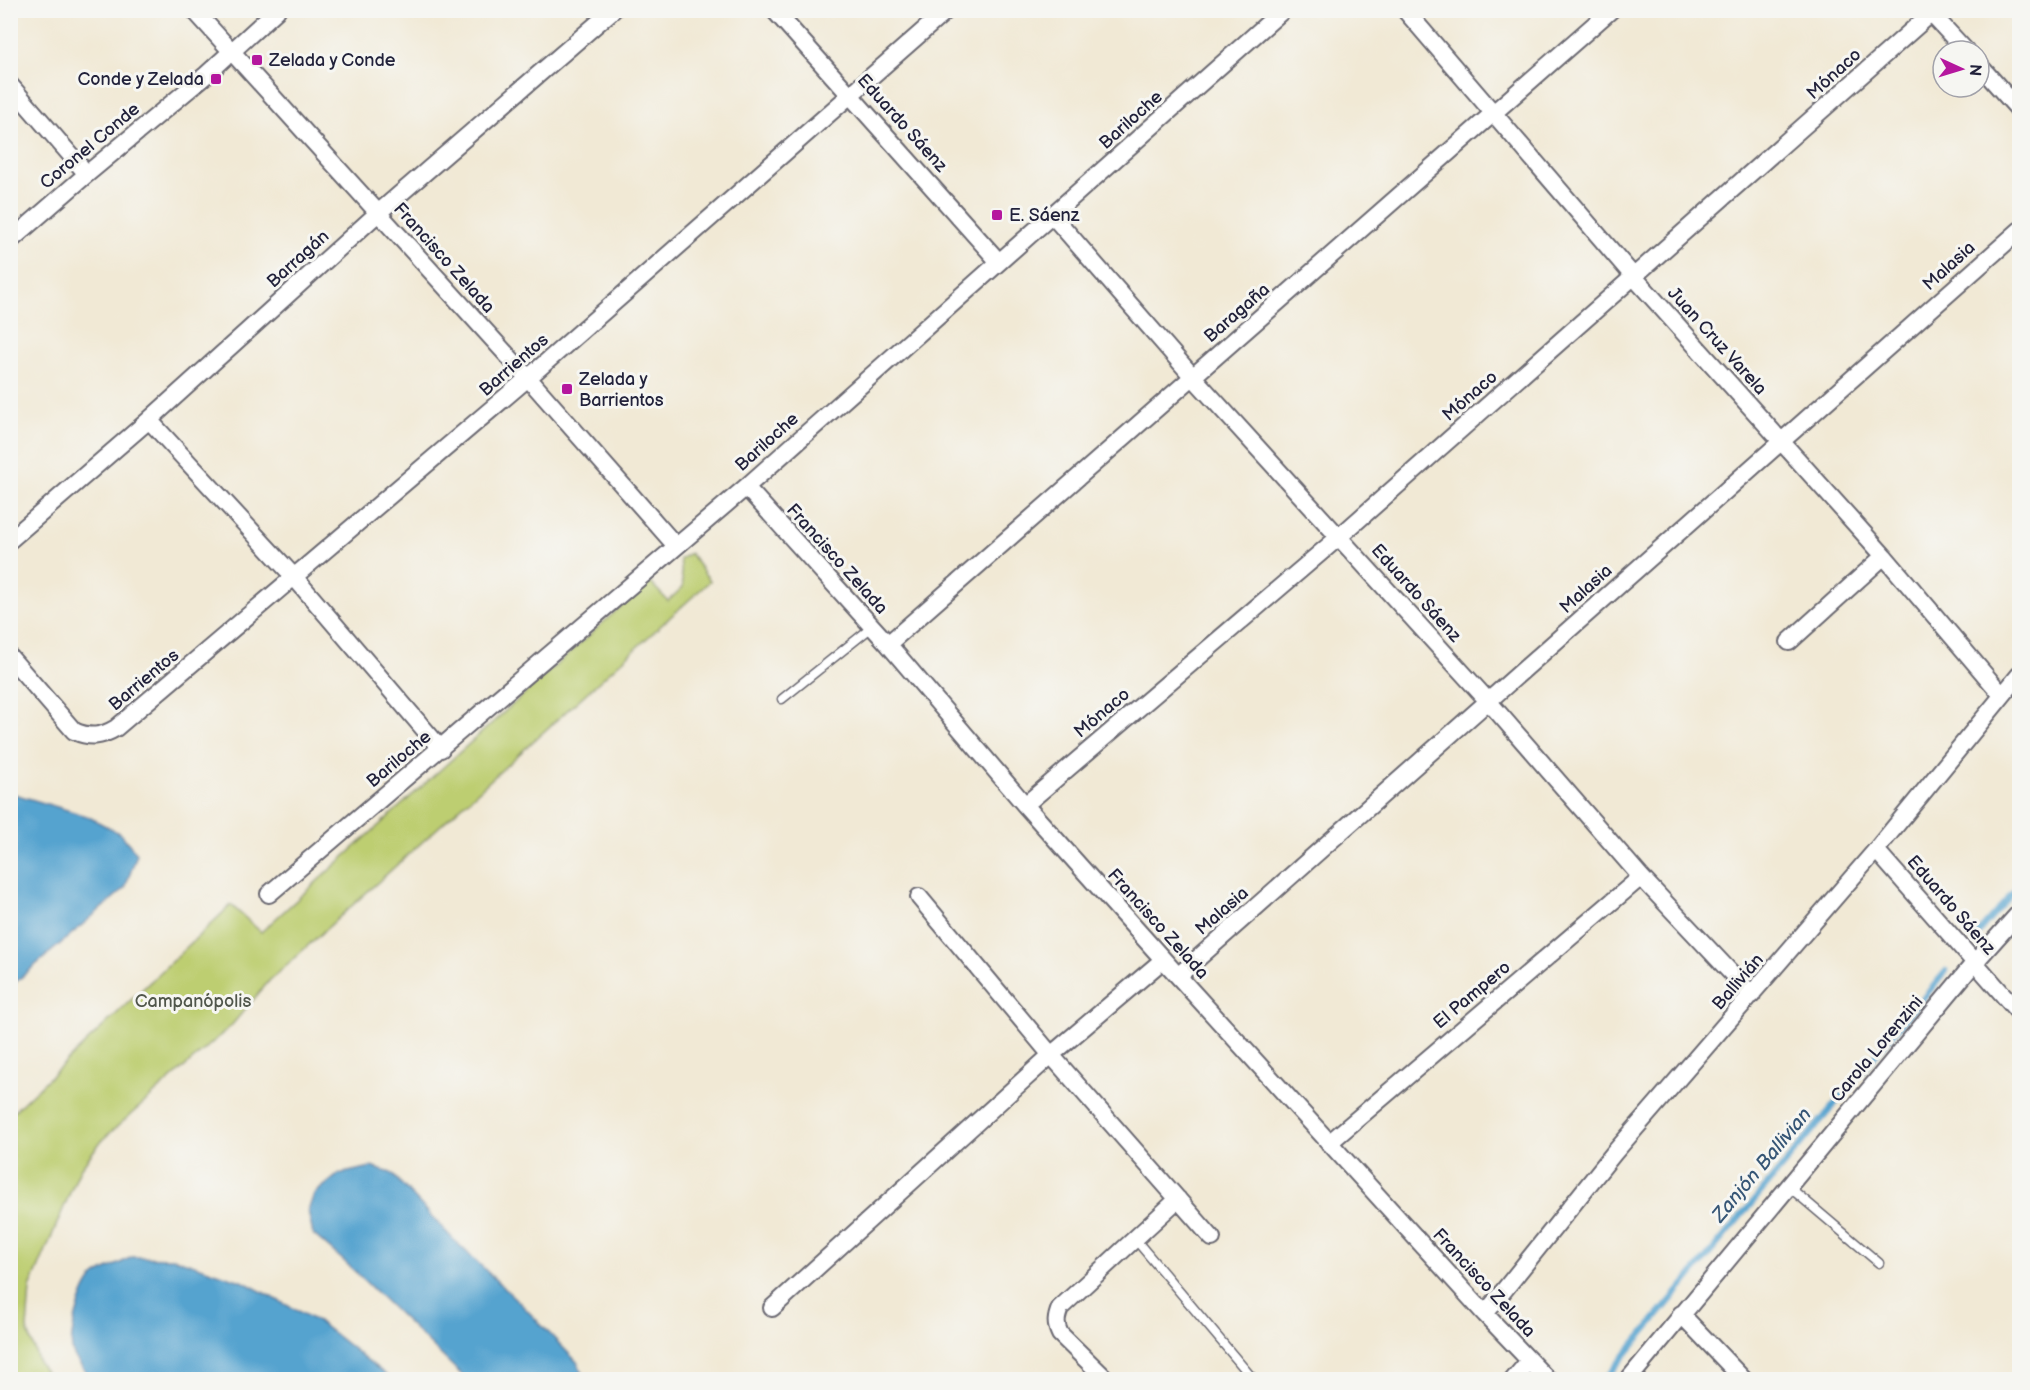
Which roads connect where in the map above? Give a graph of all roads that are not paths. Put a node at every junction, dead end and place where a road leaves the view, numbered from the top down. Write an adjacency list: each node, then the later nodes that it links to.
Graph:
1 (194, 10): 11 (street, Francisco Zelada)
2 (277, 10): 11 (street, Coronel Conde)
3 (613, 10): 18 (street, Barragán)
4 (774, 10): 14 (street, Eduardo Sáenz)
5 (947, 10): 14 (street, Barrientos)
6 (1283, 10): 19 (street, Bariloche)
7 (1405, 10): 16 (street, Juan Cruz Varela)
8 (1611, 10): 16 (street, Baragaña)
9 (1931, 12): 10 (street); 23 (street, Mónaco)
10 (1955, 39)
11 (231, 51): 17 (street, Coronel Conde); 18 (street, Francisco Zelada)
12 (1991, 79): 15 (street)
13 (10, 86): 17 (street)
14 (851, 96): 22 (street, Eduardo Sáenz); 25 (street, Barrientos)
15 (2019, 111)
16 (1494, 114): 23 (street, Juan Cruz Varela); 24 (street, Baragaña)
17 (87, 174): 21 (street, Coronel Conde)
18 (378, 213): 25 (street, Francisco Zelada); 26 (street, Barragán)
19 (1053, 216): 22 (street, Bariloche); 24 (street, Eduardo Sáenz)
20 (2019, 230): 27 (street, Malasia)
21 (10, 241)
22 (999, 262): 28 (street, Bariloche)
23 (1634, 277): 27 (street, Juan Cruz Varela); 29 (street, Mónaco)
24 (1193, 377): 29 (street, Eduardo Sáenz); 36 (street, Baragaña)
25 (528, 378): 31 (street, Francisco Zelada); 33 (street, Barrientos)
26 (149, 420): 30 (street, Barragán); 33 (street)
27 (1781, 442): 32 (street, Juan Cruz Varela); 41 (street, Malasia)
28 (746, 487): 31 (street, Bariloche); 34 (street, Francisco Zelada)
29 (1339, 537): 41 (street, Eduardo Sáenz); 43 (street, Mónaco)
30 (10, 540)
31 (676, 546): 42 (street, Bariloche)
32 (1884, 556): 35 (street); 39 (street, Juan Cruz Varela)
33 (295, 578): 37 (street, Barrientos); 42 (street)
34 (872, 627): 36 (street, Francisco Zelada); 40 (lane)
35 (1789, 642)
36 (888, 644): 43 (street, Francisco Zelada)
37 (10, 657)
38 (2019, 674): 39 (street, Ballivián)
39 (2002, 695): 44 (street, Ballivián)
40 (782, 699)
41 (1489, 702): 45 (street, Eduardo Sáenz); 51 (street, Malasia)
42 (441, 748): 46 (street, Bariloche)
43 (1025, 805): 49 (street, Francisco Zelada)
44 (1876, 850): 50 (street, Eduardo Sáenz); 52 (street, Ballivián)
45 (1641, 877): 52 (street, Eduardo Sáenz); 55 (street, El Pampero)
46 (269, 894)
47 (919, 897): 54 (street)
48 (2019, 912): 50 (street, Carola Lorenzini)
49 (1163, 960): 51 (street, Francisco Zelada); 54 (street)
50 (1975, 962): 53 (street, Eduardo Sáenz); 56 (street, Carola Lorenzini)
51 (1178, 976): 55 (street, Francisco Zelada)
52 (1752, 996): 62 (street, Ballivián)
53 (2019, 1014)
54 (1051, 1055): 57 (street); 61 (street)
55 (1329, 1143): 62 (street, Francisco Zelada)
56 (1788, 1186): 60 (lane); 63 (street, Carola Lorenzini)
57 (1178, 1199): 58 (street); 59 (street)
58 (1212, 1238)
59 (1135, 1239): 65 (street); 66 (lane)
60 (1879, 1263)
61 (771, 1308)
62 (1485, 1314): 64 (street, Francisco Zelada)
63 (1681, 1314): 69 (street, Carola Lorenzini); 70 (street)
64 (1529, 1361): 67 (street); 68 (street, Francisco Zelada)
65 (1107, 1380)
66 (1254, 1380)
67 (1513, 1380)
68 (1548, 1380)
69 (1628, 1380)
70 (1744, 1380)

